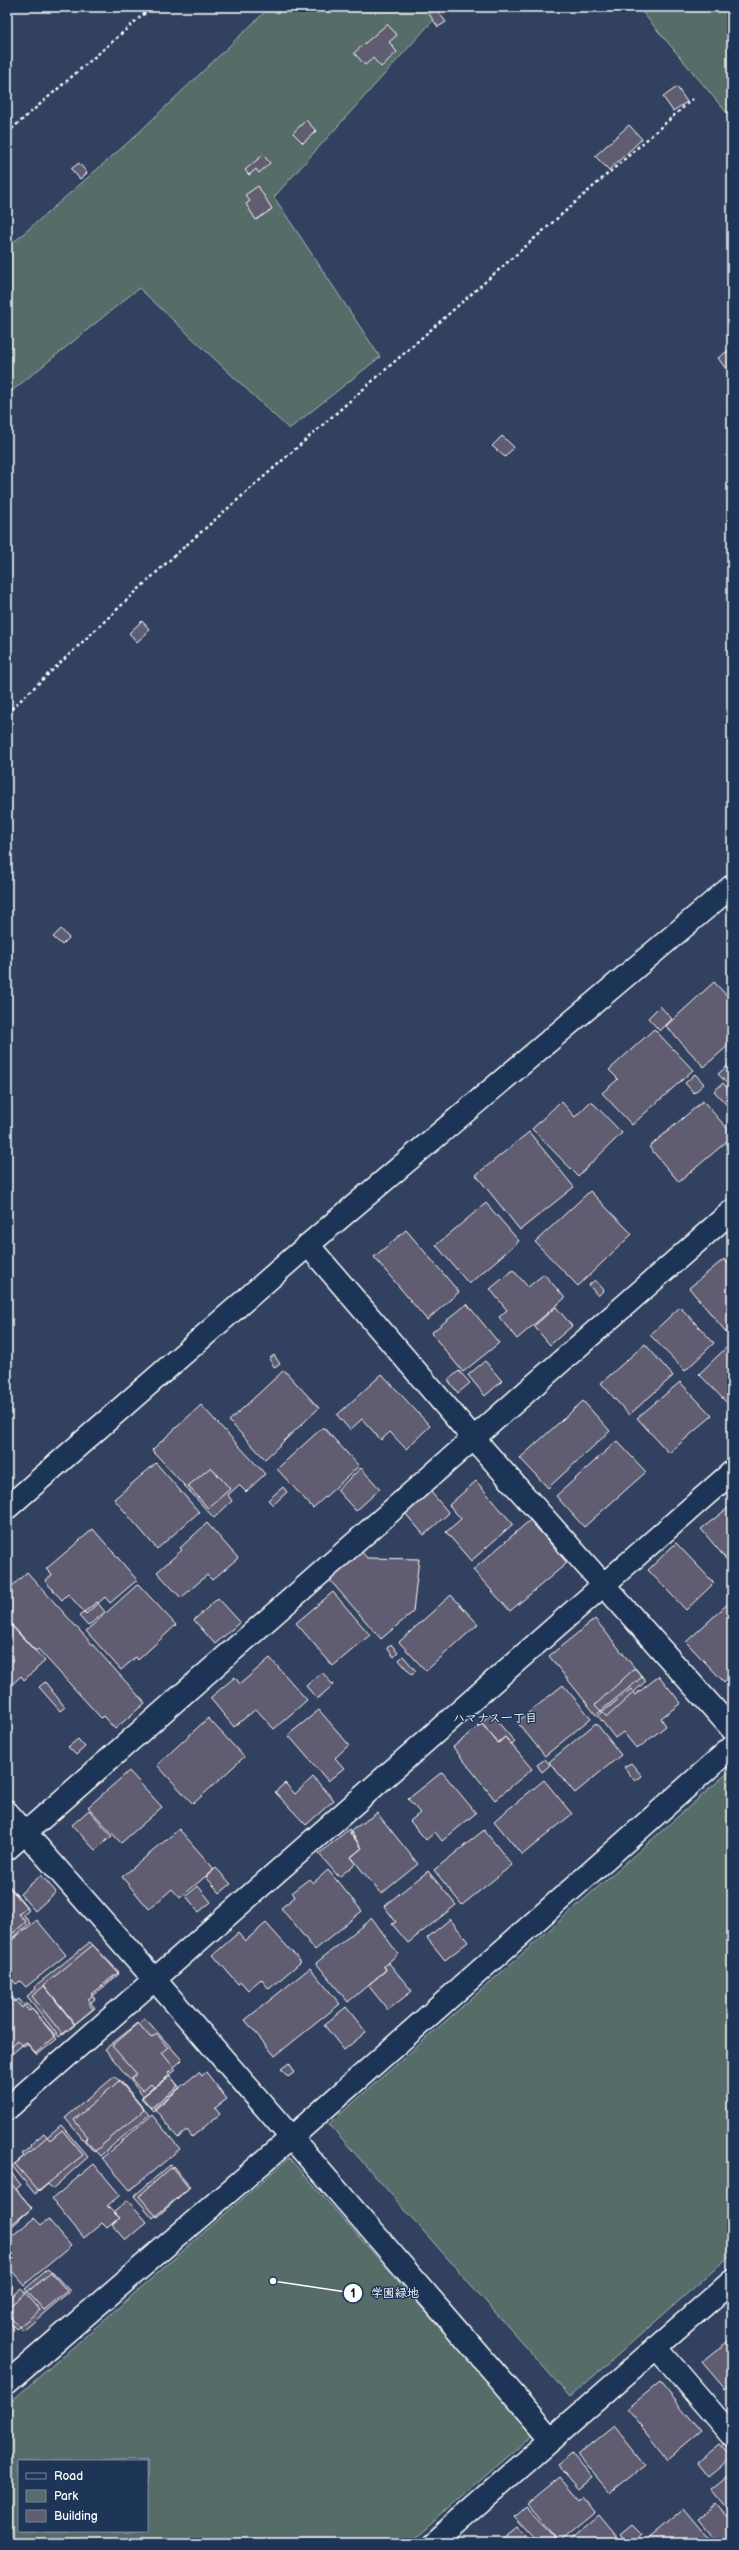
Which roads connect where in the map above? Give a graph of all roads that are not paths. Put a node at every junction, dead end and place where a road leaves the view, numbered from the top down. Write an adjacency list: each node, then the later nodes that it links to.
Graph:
1 (732, 886): 3 (street)
2 (732, 1211): 4 (street)
3 (308, 1245): 4 (street); 6 (street)
4 (474, 1439): 7 (street); 11 (street)
5 (732, 1472): 7 (street)
6 (7, 1508)
7 (603, 1586): 8 (street); 13 (street)
8 (732, 1729)
9 (732, 1747): 15 (street)
10 (7, 1812): 11 (street)
11 (26, 1833): 12 (street); 13 (street)
12 (7, 1850)
13 (155, 1980): 14 (street); 15 (street)
14 (7, 2109)
15 (291, 2138): 18 (street); 20 (street)
16 (732, 2280): 17 (street)
17 (656, 2347): 19 (street); 20 (street)
18 (7, 2383)
19 (732, 2436)
20 (552, 2439): 21 (street)
21 (433, 2543)

